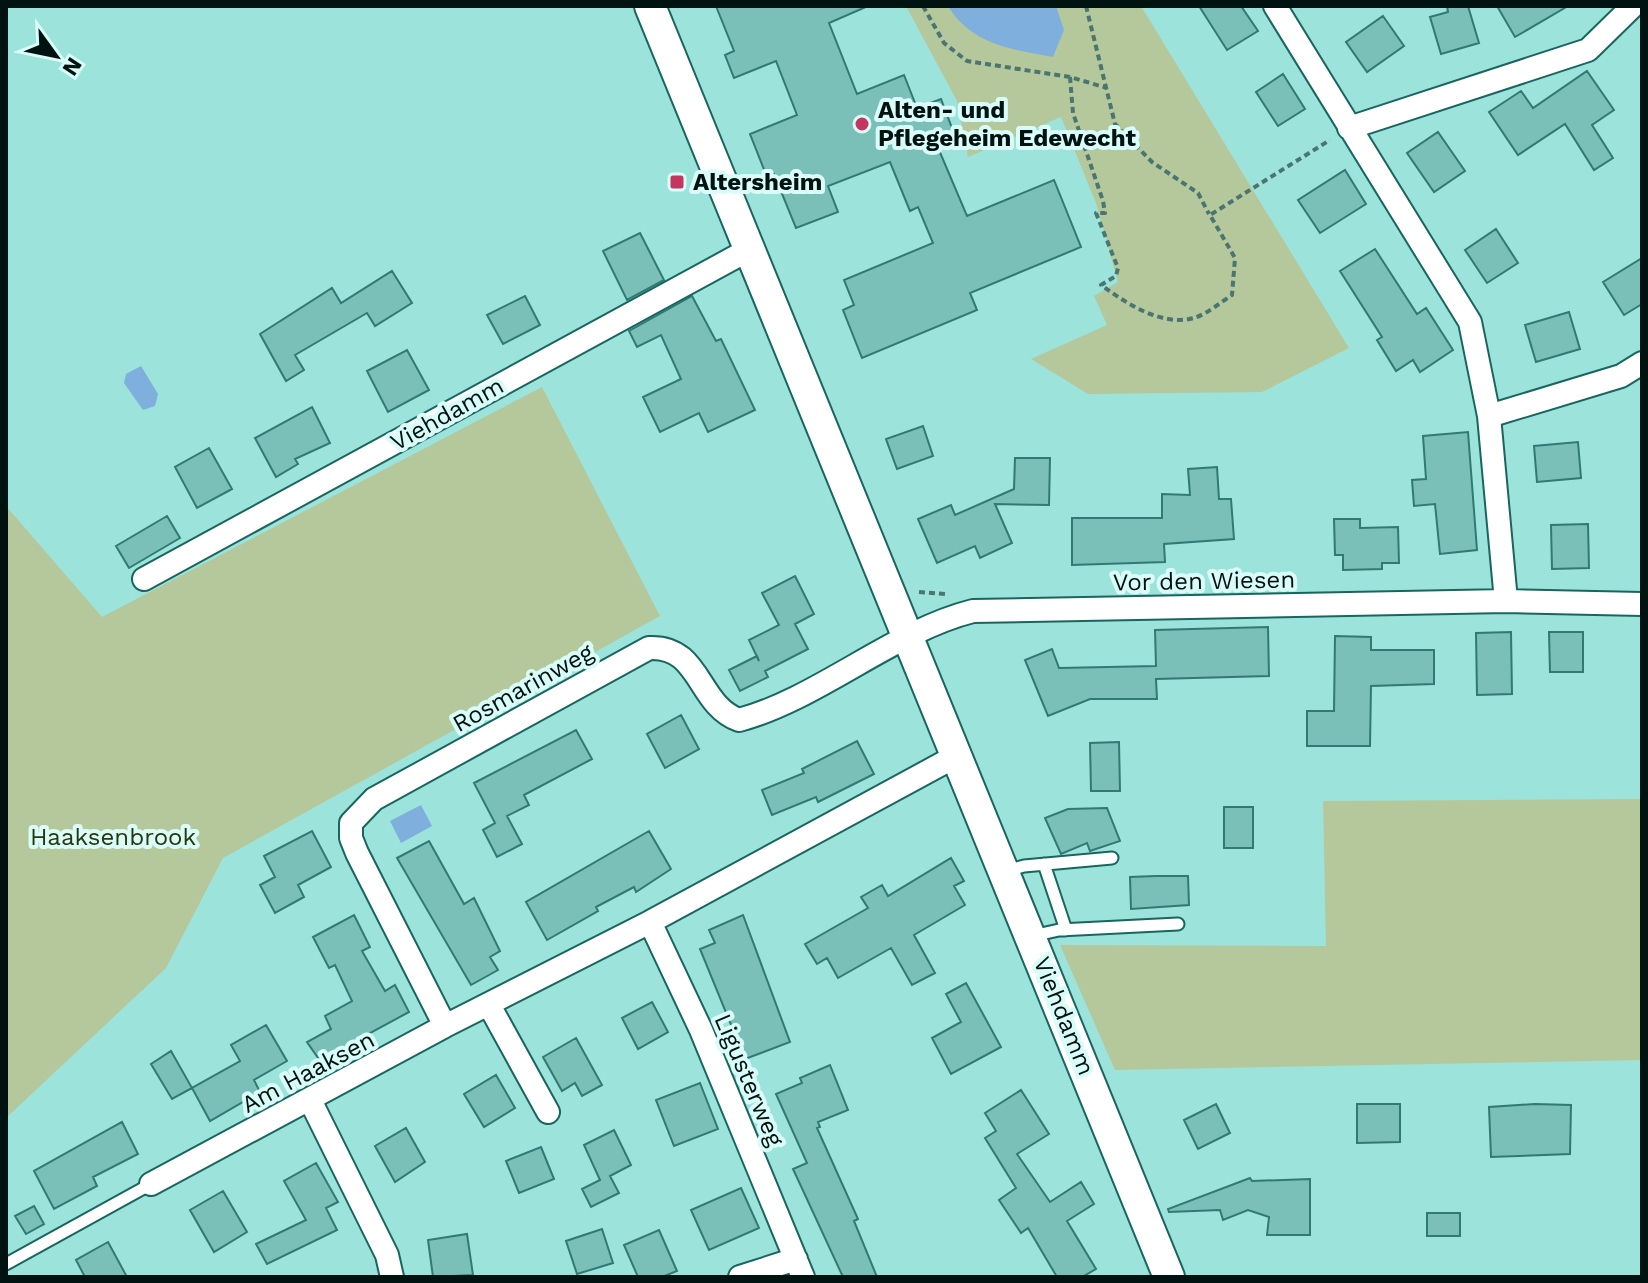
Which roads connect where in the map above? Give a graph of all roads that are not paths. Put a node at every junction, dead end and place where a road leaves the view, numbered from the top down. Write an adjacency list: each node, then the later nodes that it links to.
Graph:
1 (650, 6): 5 (main road, Viehdamm)
2 (1275, 6): 4 (street)
3 (1633, 6): 4 (street)
4 (1349, 128): 7 (street)
5 (750, 249): 8 (street, Viehdamm); 11 (main road, Viehdamm)
6 (1642, 363): 7 (street)
7 (1489, 416): 9 (street)
8 (144, 579)
9 (1506, 601): 10 (street, Vor den Wiesen); 11 (street, Vor den Wiesen)
10 (1642, 604)
11 (909, 637): 12 (main road, Viehdamm); 21 (street, Rosmarinweg)
12 (958, 755): 15 (main road, Viehdamm); 16 (street, Am Haaksen)
13 (1112, 858): 14 (lane)
14 (1044, 864): 15 (lane); 18 (lane)
15 (1006, 871): 19 (main road, Viehdamm)
16 (650, 922): 20 (street, Am Haaksen); 26 (street, Ligusterweg)
17 (1178, 924): 18 (lane)
18 (1066, 930): 19 (lane)
19 (1031, 936): 29 (main road, Viehdamm)
20 (489, 1005): 21 (street, Am Haaksen); 23 (street)
21 (445, 1026): 22 (street, Am Haaksen)
22 (310, 1100): 24 (street, Am Haaksen); 27 (street)
23 (548, 1112)
24 (151, 1184): 25 (lane)
25 (6, 1264)
26 (800, 1268): 28 (street, Ligusterweg)
27 (392, 1277)
28 (740, 1277)
29 (1169, 1277)

